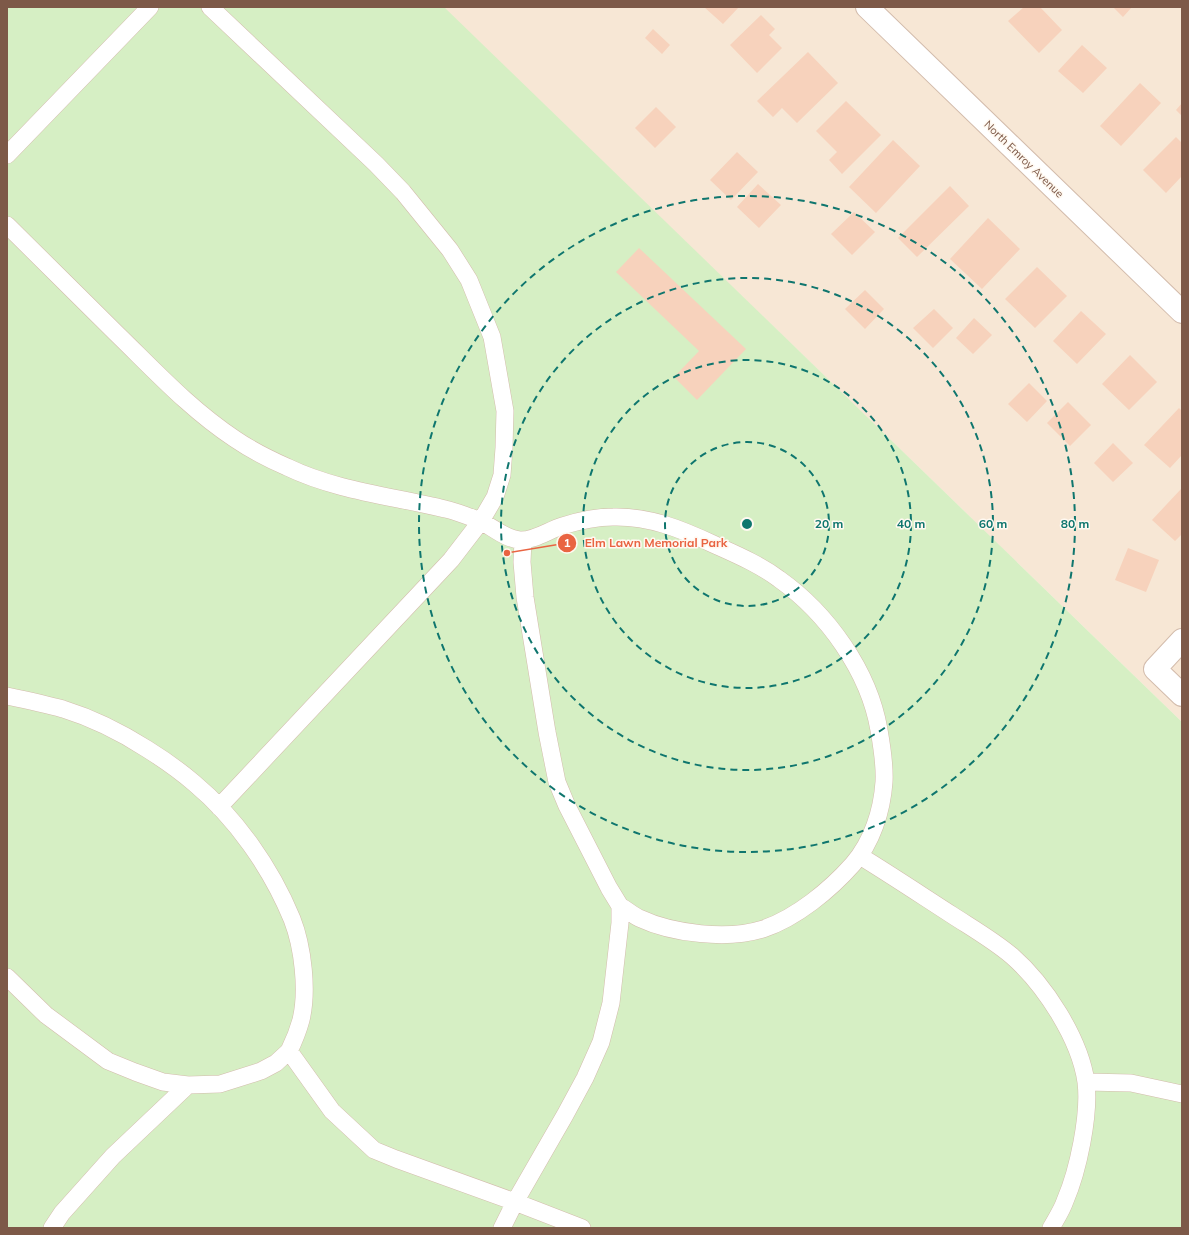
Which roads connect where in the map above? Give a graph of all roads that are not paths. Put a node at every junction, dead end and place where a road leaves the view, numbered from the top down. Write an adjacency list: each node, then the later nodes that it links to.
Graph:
1 (150, 7): 4 (lane)
2 (210, 7): 7 (lane)
3 (867, 7): 6 (street, North Emroy Avenue)
4 (7, 155)
5 (7, 225): 7 (lane)
6 (1182, 312)
7 (481, 521): 8 (lane); 12 (lane)
8 (524, 541): 13 (lane); 14 (lane)
9 (1182, 640): 10 (street)
10 (1178, 690)
11 (7, 696): 12 (lane)
12 (218, 807): 16 (lane)
13 (860, 856): 14 (lane); 17 (lane)
14 (620, 906): 20 (lane)
15 (10, 985): 18 (lane)
16 (289, 1051): 18 (lane); 20 (lane)
17 (1086, 1082): 19 (lane); 24 (lane)
18 (188, 1086): 21 (lane)
19 (1182, 1094)
20 (514, 1202): 22 (lane); 23 (lane)
21 (52, 1228)
22 (502, 1228)
23 (582, 1228)
24 (1051, 1228)

